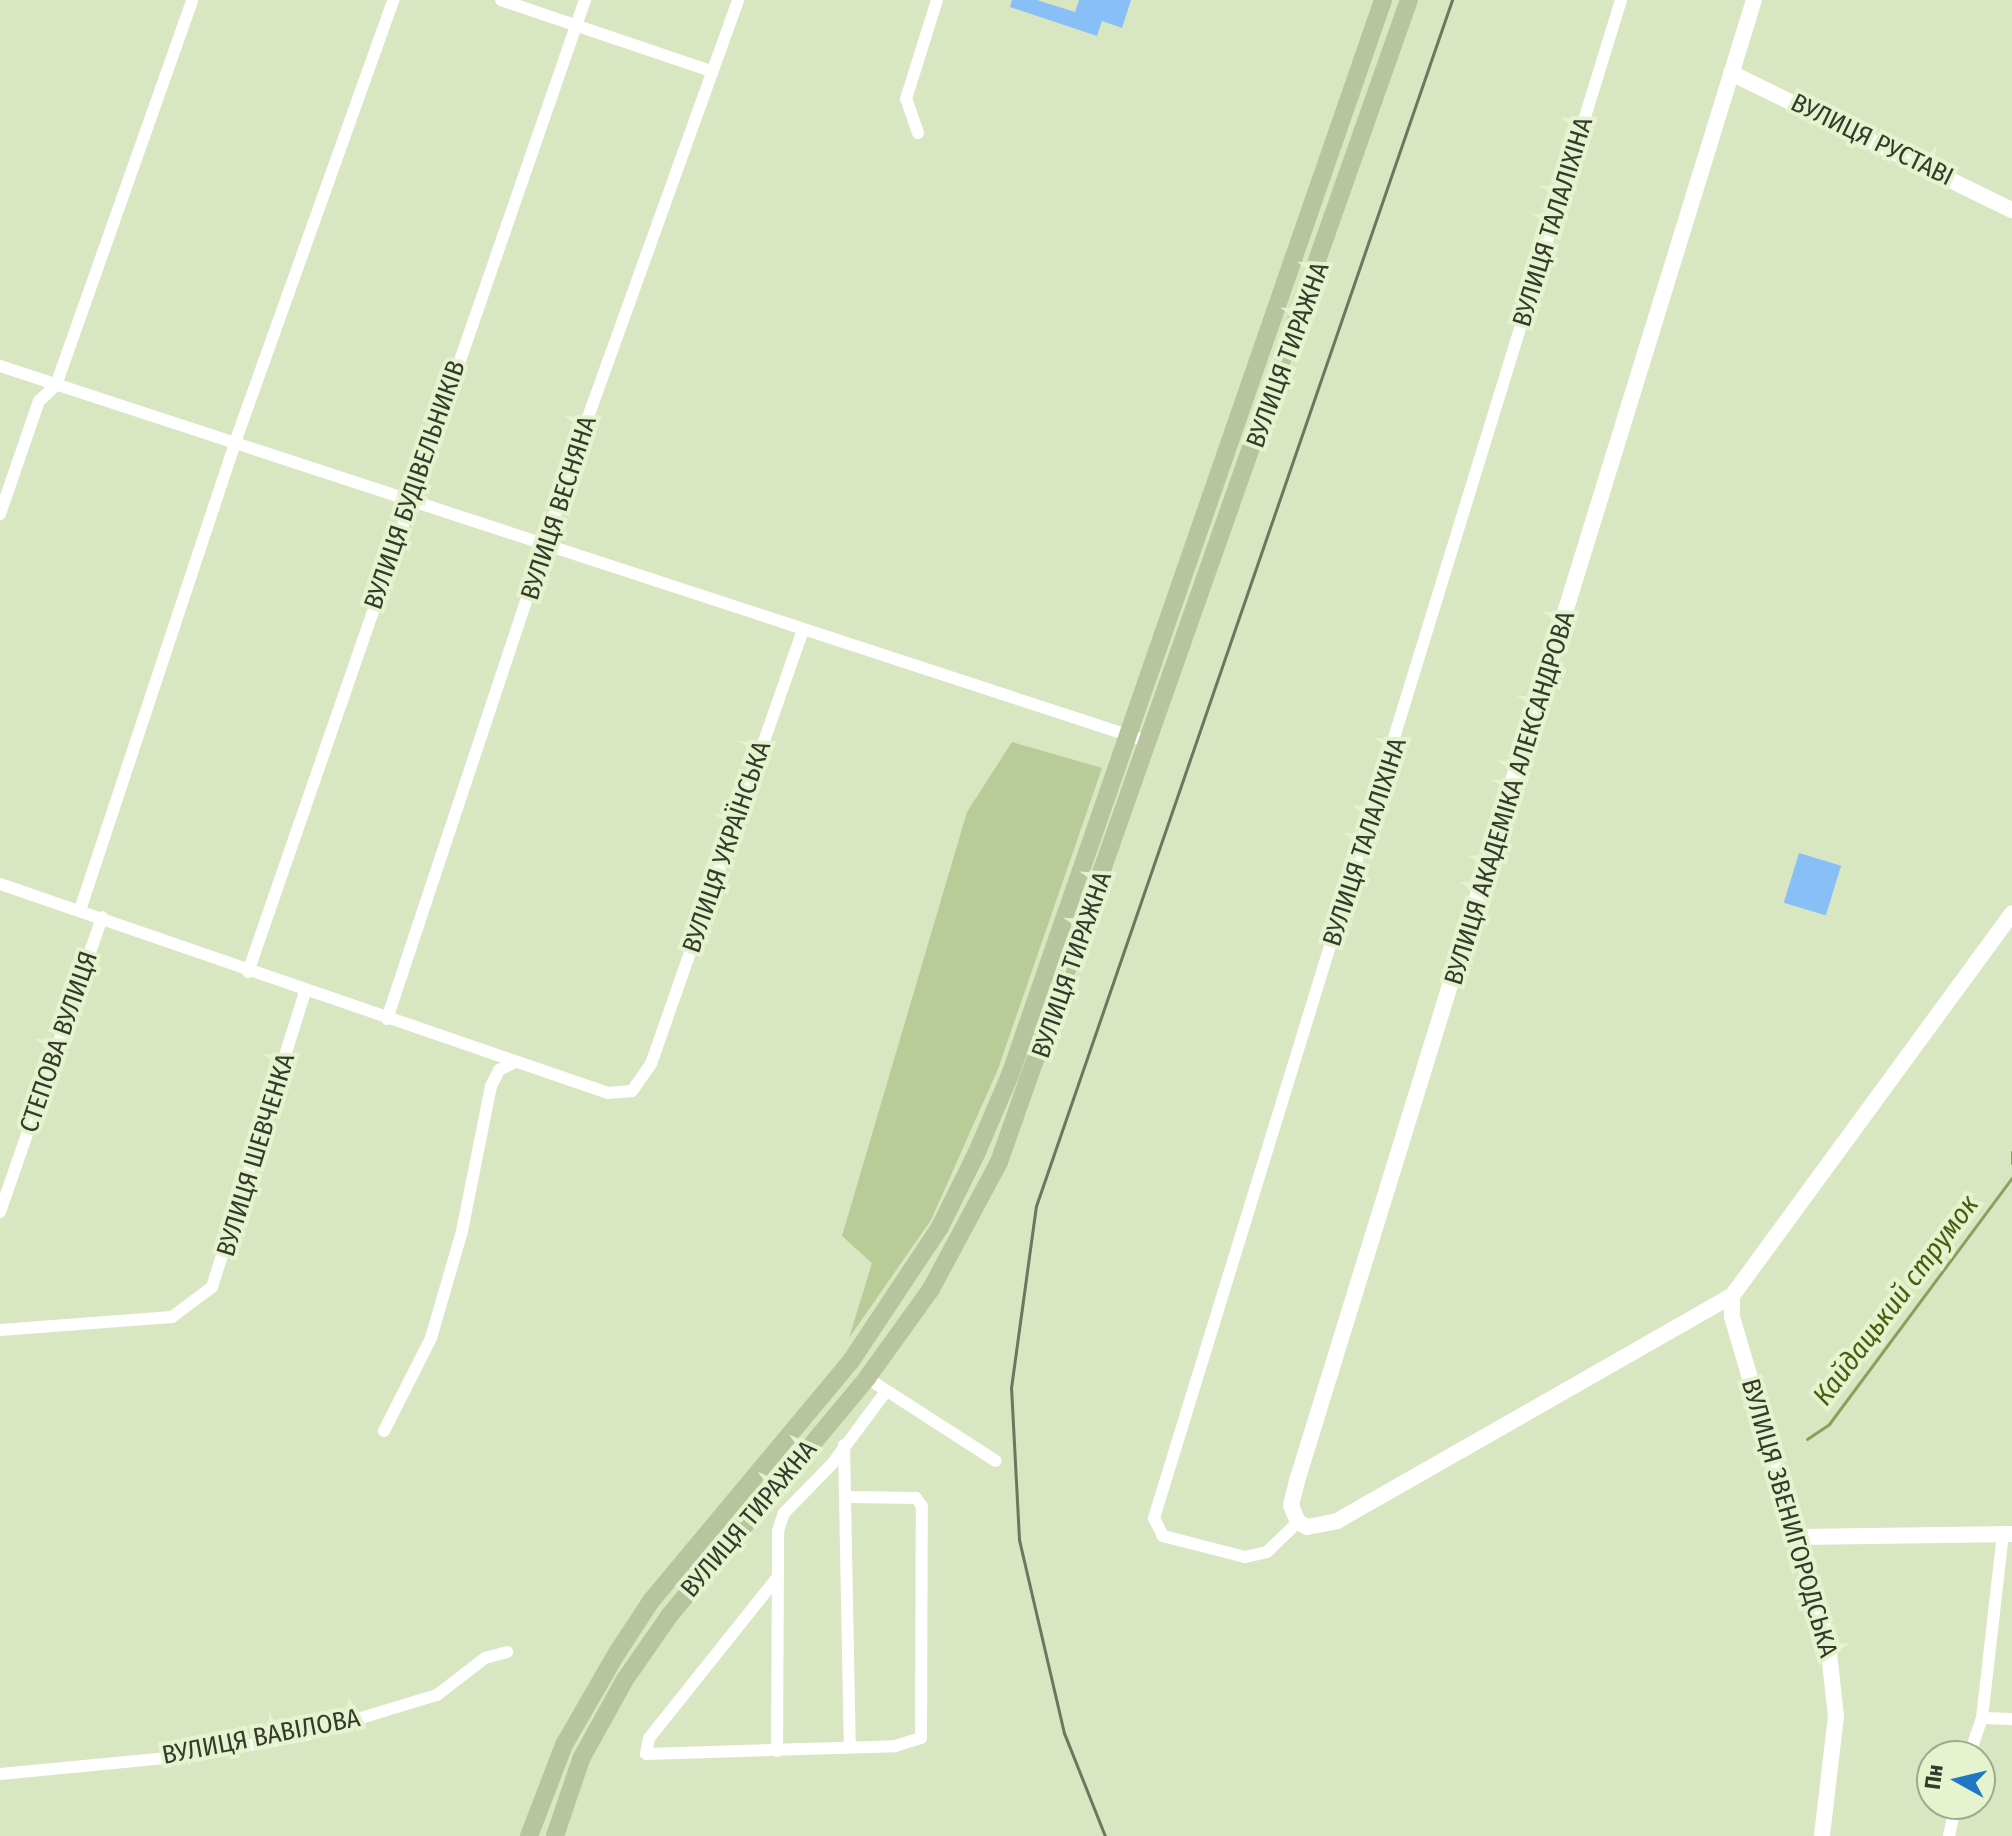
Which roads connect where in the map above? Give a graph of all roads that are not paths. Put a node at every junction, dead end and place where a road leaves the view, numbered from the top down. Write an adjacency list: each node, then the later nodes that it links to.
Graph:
1 (192, 0): 17 (street)
2 (393, 0): 18 (street)
3 (501, 0): 11 (street)
4 (585, 0): 11 (street, ВУЛИЦЯ БУДІВЕЛЬНИКІВ)
5 (738, 0): 12 (street, ВУЛИЦЯ ВЕСНЯНА)
6 (937, 0): 14 (street)
7 (1383, 0): 23 (main road, ВУЛИЦЯ ТИРАЖНА)
8 (1409, 0): 24 (main road, ВУЛИЦЯ ТИРАЖНА)
9 (1621, 0): 43 (street, ВУЛИЦЯ ТАЛАЛІХІНА)
10 (1754, 0): 13 (street, ВУЛИЦЯ АКАДЕМІКА АЛЕКСАНДРОВА)
11 (576, 27): 12 (street); 19 (street, ВУЛИЦЯ БУДІВЕЛЬНИКІВ)
12 (711, 71): 21 (street, ВУЛИЦЯ ВЕСНЯНА)
13 (1731, 73): 15 (street, ВУЛИЦЯ РУСТАВІ); 43 (street, ВУЛИЦЯ АКАДЕМІКА АЛЕКСАНДРОВА)
14 (918, 133)
15 (2012, 210)
16 (0, 366): 17 (street)
17 (56, 385): 18 (street); 20 (street)
18 (236, 446): 19 (street); 26 (street)
19 (410, 502): 21 (street); 29 (street, ВУЛИЦЯ БУДІВЕЛЬНИКІВ)
20 (0, 514)
21 (546, 546): 22 (street); 31 (street, ВУЛИЦЯ ВЕСНЯНА)
22 (803, 630): 23 (street); 32 (street, ВУЛИЦЯ УКРАЇНСЬКА)
23 (1128, 736): 24 (street); 36 (main road, ВУЛИЦЯ ТИРАЖНА)
24 (1149, 742): 37 (main road, ВУЛИЦЯ ТИРАЖНА)
25 (0, 884): 26 (street)
26 (80, 910): 28 (street)
27 (2012, 914): 34 (street)
28 (102, 917): 29 (street); 33 (street, СТЕПОВА ВУЛИЦЯ)
29 (248, 972): 30 (street)
30 (305, 992): 31 (street); 35 (street, ВУЛИЦЯ ШЕВЧЕНКА)
31 (387, 1019): 32 (street)
32 (515, 1062): 39 (street)
33 (0, 1212)
34 (1732, 1296): 43 (street); 45 (street, ВУЛИЦЯ ЗВЕНИГОРОДСЬКА)
35 (0, 1330)
36 (851, 1361): 37 (main road); 54 (main road, ВУЛИЦЯ ТИРАЖНА)
37 (867, 1378): 38 (street); 55 (main road, ВУЛИЦЯ ТИРАЖНА)
38 (884, 1394): 40 (street); 41 (street)
39 (384, 1431)
40 (844, 1445): 42 (street); 46 (street)
41 (996, 1461)
42 (850, 1497): 51 (street); 51 (street)
43 (1298, 1522)
44 (2008, 1533): 45 (street); 48 (street)
45 (1800, 1537): 56 (street, ВУЛИЦЯ ЗВЕНИГОРОДСЬКА)
46 (776, 1579): 52 (street); 52 (street)
47 (507, 1652): 53 (street, ВУЛИЦЯ ВАВІЛОВА)
48 (1982, 1718): 49 (street); 50 (street)
49 (2012, 1719)
50 (1974, 1740)
51 (850, 1747): 52 (street)
52 (777, 1751)
53 (0, 1774)
54 (529, 1836)
55 (555, 1836)
56 (1822, 1836)

